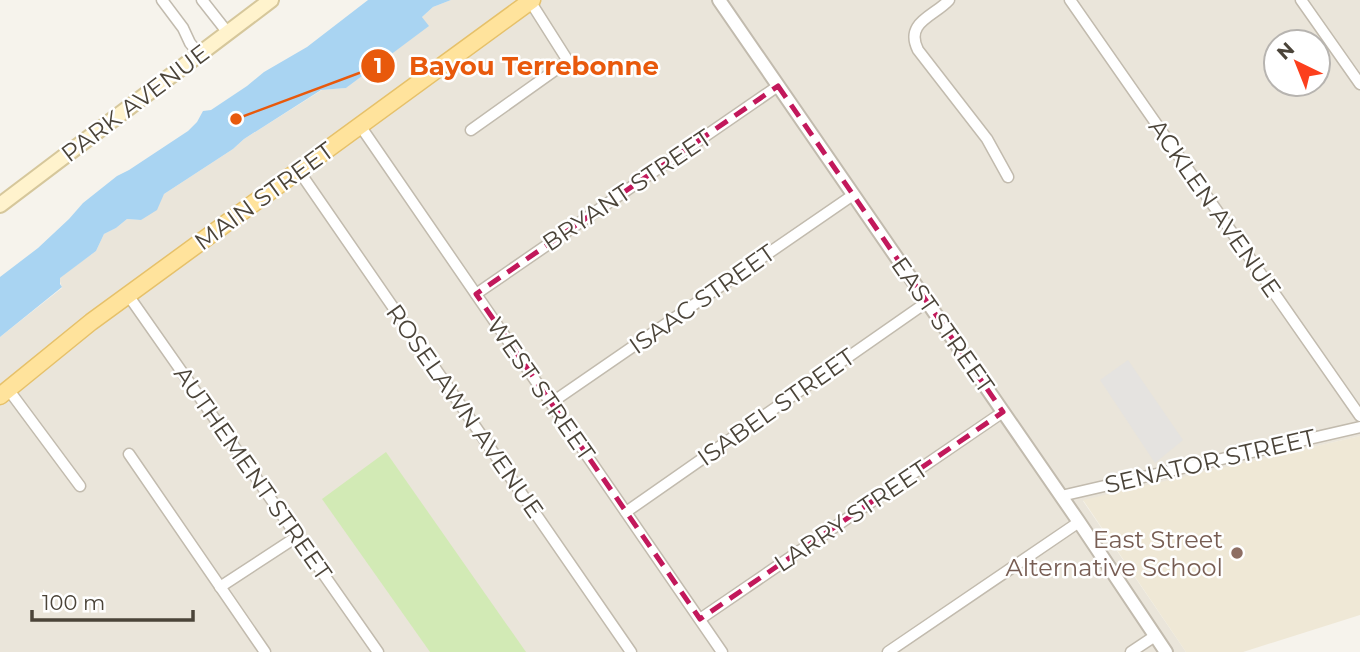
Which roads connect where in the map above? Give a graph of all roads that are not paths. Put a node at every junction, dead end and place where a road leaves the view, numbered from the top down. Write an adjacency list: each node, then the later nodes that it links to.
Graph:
1 (162, 0): 10 (street)
2 (202, 0): 9 (street)
3 (271, 0): 9 (main road, PARK AVENUE)
4 (719, 0): 12 (street, EAST STREET)
5 (949, 0): 16 (street)
6 (1070, 0): 25 (street, ACKLEN AVENUE)
7 (1301, 0): 11 (street)
8 (531, 1): 13 (main road, MAIN STREET); 14 (street)
9 (228, 33): 10 (main road, PARK AVENUE)
10 (199, 54): 18 (main road, PARK AVENUE)
11 (1360, 84)
12 (778, 86): 17 (street, EAST STREET); 19 (street, BRYANT STREET)
13 (361, 127): 15 (main road, MAIN STREET); 19 (street, WEST STREET)
14 (471, 130)
15 (299, 171): 20 (main road, MAIN STREET); 38 (street, ROSELAWN AVENUE)
16 (1008, 177)
17 (853, 195): 21 (street, EAST STREET); 23 (street, ISAAC STREET)
18 (0, 205)
19 (476, 294): 23 (street, WEST STREET)
20 (128, 295): 22 (main road, MAIN STREET); 32 (street, AUTHEMENT STREET)
21 (927, 302): 24 (street, EAST STREET); 30 (street, ISABEL STREET)
22 (4, 393): 28 (street)
23 (551, 403): 30 (street, WEST STREET)
24 (1003, 412): 29 (street, EAST STREET); 34 (street, LARRY STREET)
25 (1360, 416)
26 (1360, 427): 29 (street, SENATOR STREET)
27 (129, 454): 33 (street)
28 (80, 486)
29 (1061, 496): 31 (street, EAST STREET)
30 (626, 512): 34 (street, WEST STREET)
31 (1079, 522): 35 (street, EAST STREET); 40 (street)
32 (298, 536): 33 (street); 37 (street, AUTHEMENT STREET)
33 (220, 587): 36 (street)
34 (700, 619): 39 (street, WEST STREET)
35 (1154, 636): 41 (street); 42 (street, EAST STREET)
36 (265, 652)
37 (378, 652)
38 (631, 652)
39 (722, 652)
40 (888, 652)
41 (1131, 652)
42 (1166, 652)

